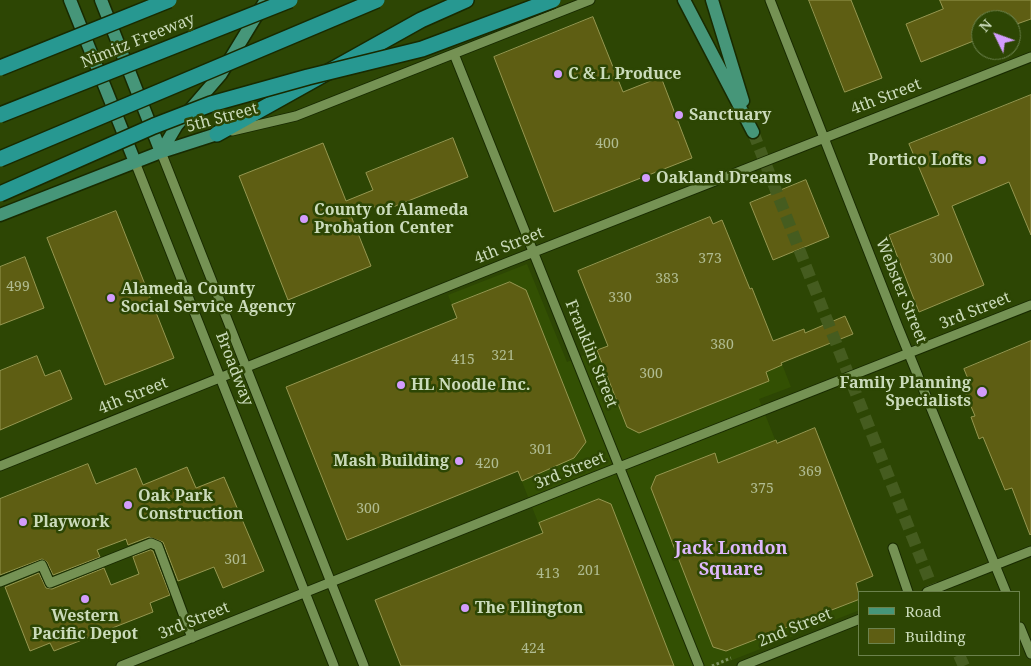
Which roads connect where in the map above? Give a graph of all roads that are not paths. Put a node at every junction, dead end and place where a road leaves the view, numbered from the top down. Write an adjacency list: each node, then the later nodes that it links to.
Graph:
1 (70, 0): 22 (main road, Broadway)
2 (101, 0): 20 (main road, Broadway)
3 (169, 0): 16 (highway, Nimitz Freeway, bridge)
4 (266, 0): 20 (main road)
5 (290, 0): 17 (highway, Nimitz Freeway, bridge)
6 (377, 0): 21 (highway, bridge)
7 (466, 0): 18 (highway)
8 (532, 0): 14 (street)
9 (553, 0): 23 (highway, bridge)
10 (590, 0): 14 (street, 5th Street)
11 (684, 0): 12 (main road)
12 (712, 0)
13 (770, 0): 19 (street, Webster Street)
14 (454, 54): 18 (street, 5th Street); 25 (street, Franklin Street)
15 (1031, 57): 19 (street, 4th Street)
16 (0, 68)
17 (0, 115)
18 (217, 134): 20 (main road, 5th Street)
19 (823, 138): 25 (street, 4th Street); 27 (street, Webster Street)
20 (161, 152): 22 (main road, 5th Street); 28 (street, Broadway)
21 (0, 159)
22 (134, 162): 24 (main road, 5th Street); 29 (street, Broadway)
23 (0, 194)
24 (0, 215)
25 (534, 252): 28 (street, 4th Street); 31 (street, Franklin Street)
26 (1031, 305): 27 (street, 3rd Street)
27 (909, 354): 31 (street, 3rd Street); 34 (street, Webster Street)
28 (246, 367): 29 (street, 4th Street); 36 (street, Broadway)
29 (220, 377): 30 (street, 4th Street); 40 (street, Broadway)
30 (0, 466)
31 (620, 467): 36 (street, 3rd Street); 48 (street, Franklin Street)
32 (893, 548): 37 (street)
33 (1031, 551): 34 (street)
34 (995, 566): 38 (street); 39 (street, Webster Street)
35 (0, 582): 43 (street)
36 (332, 582): 40 (street, 3rd Street); 47 (street, Broadway)
37 (908, 591)
38 (930, 591)
39 (1006, 591)
40 (305, 593): 43 (street, 3rd Street); 46 (street, Broadway)
41 (858, 620): 49 (street, 2nd Street)
42 (1021, 629): 44 (street)
43 (192, 638): 45 (street, 3rd Street)
44 (1031, 654)
45 (121, 666)
46 (334, 666)
47 (364, 666)
48 (699, 666)
49 (742, 666)

